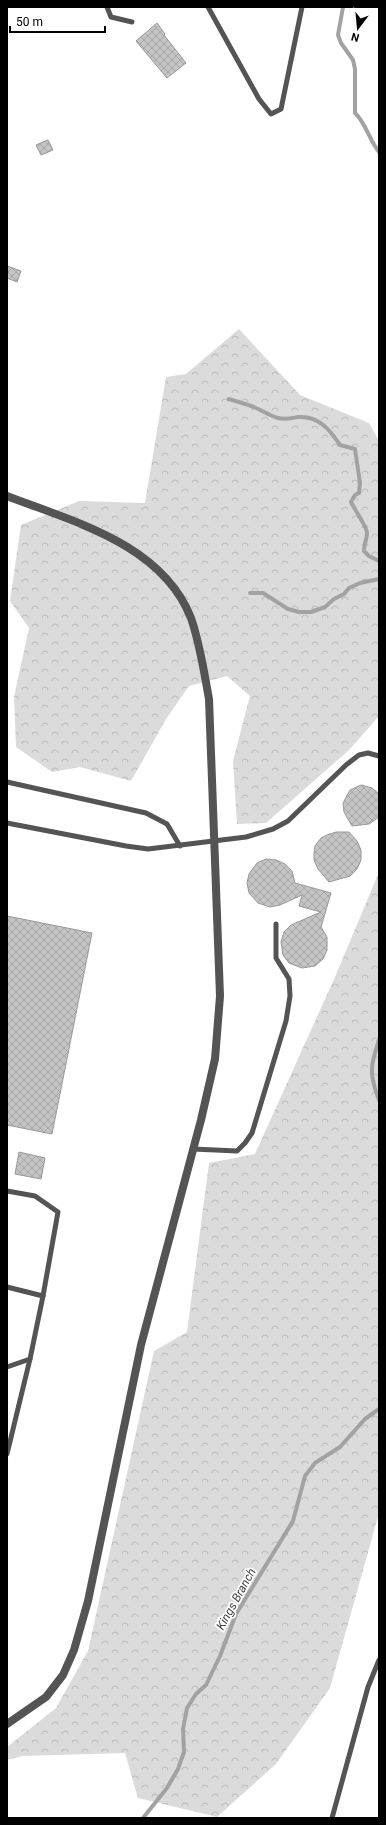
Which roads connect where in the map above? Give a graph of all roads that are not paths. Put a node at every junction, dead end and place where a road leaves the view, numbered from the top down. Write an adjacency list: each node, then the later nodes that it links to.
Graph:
1 (107, 7): 4 (lane)
2 (208, 7): 3 (lane)
3 (302, 7)
4 (132, 22)
5 (7, 496): 9 (street)
6 (379, 756): 9 (lane)
7 (7, 782): 10 (lane)
8 (7, 823): 10 (lane)
9 (214, 842): 10 (lane); 12 (street)
10 (180, 846)
11 (276, 924): 12 (lane)
12 (193, 1149): 20 (street)
13 (7, 1191): 15 (lane)
14 (7, 1287): 15 (lane)
15 (43, 1296): 16 (lane)
16 (30, 1359): 17 (lane); 18 (lane)
17 (7, 1367)
18 (7, 1454)
19 (379, 1660): 21 (lane)
20 (7, 1724)
21 (332, 1818)

